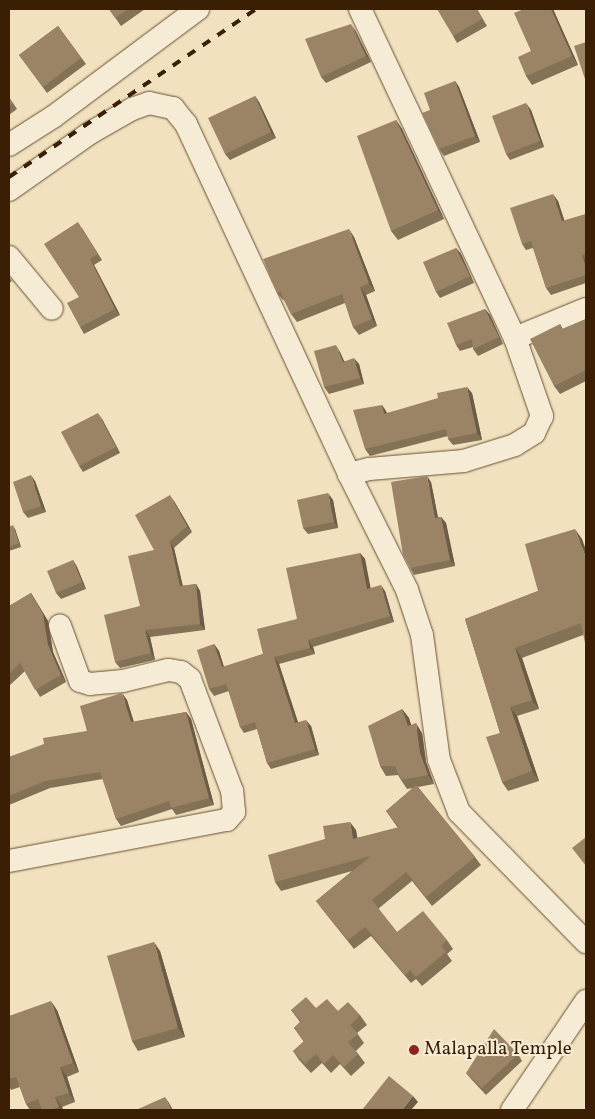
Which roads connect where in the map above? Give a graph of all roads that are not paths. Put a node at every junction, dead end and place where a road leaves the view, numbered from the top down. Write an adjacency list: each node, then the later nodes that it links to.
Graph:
1 (198, 9): 3 (street)
2 (360, 9): 8 (street)
3 (9, 145)
4 (9, 190): 9 (street)
5 (9, 257): 6 (street)
6 (52, 309)
7 (586, 310): 8 (street)
8 (515, 338): 9 (street)
9 (349, 474): 12 (street)
10 (60, 626): 11 (street)
11 (9, 861)
12 (586, 942)
13 (586, 1001): 14 (street)
14 (512, 1110)

